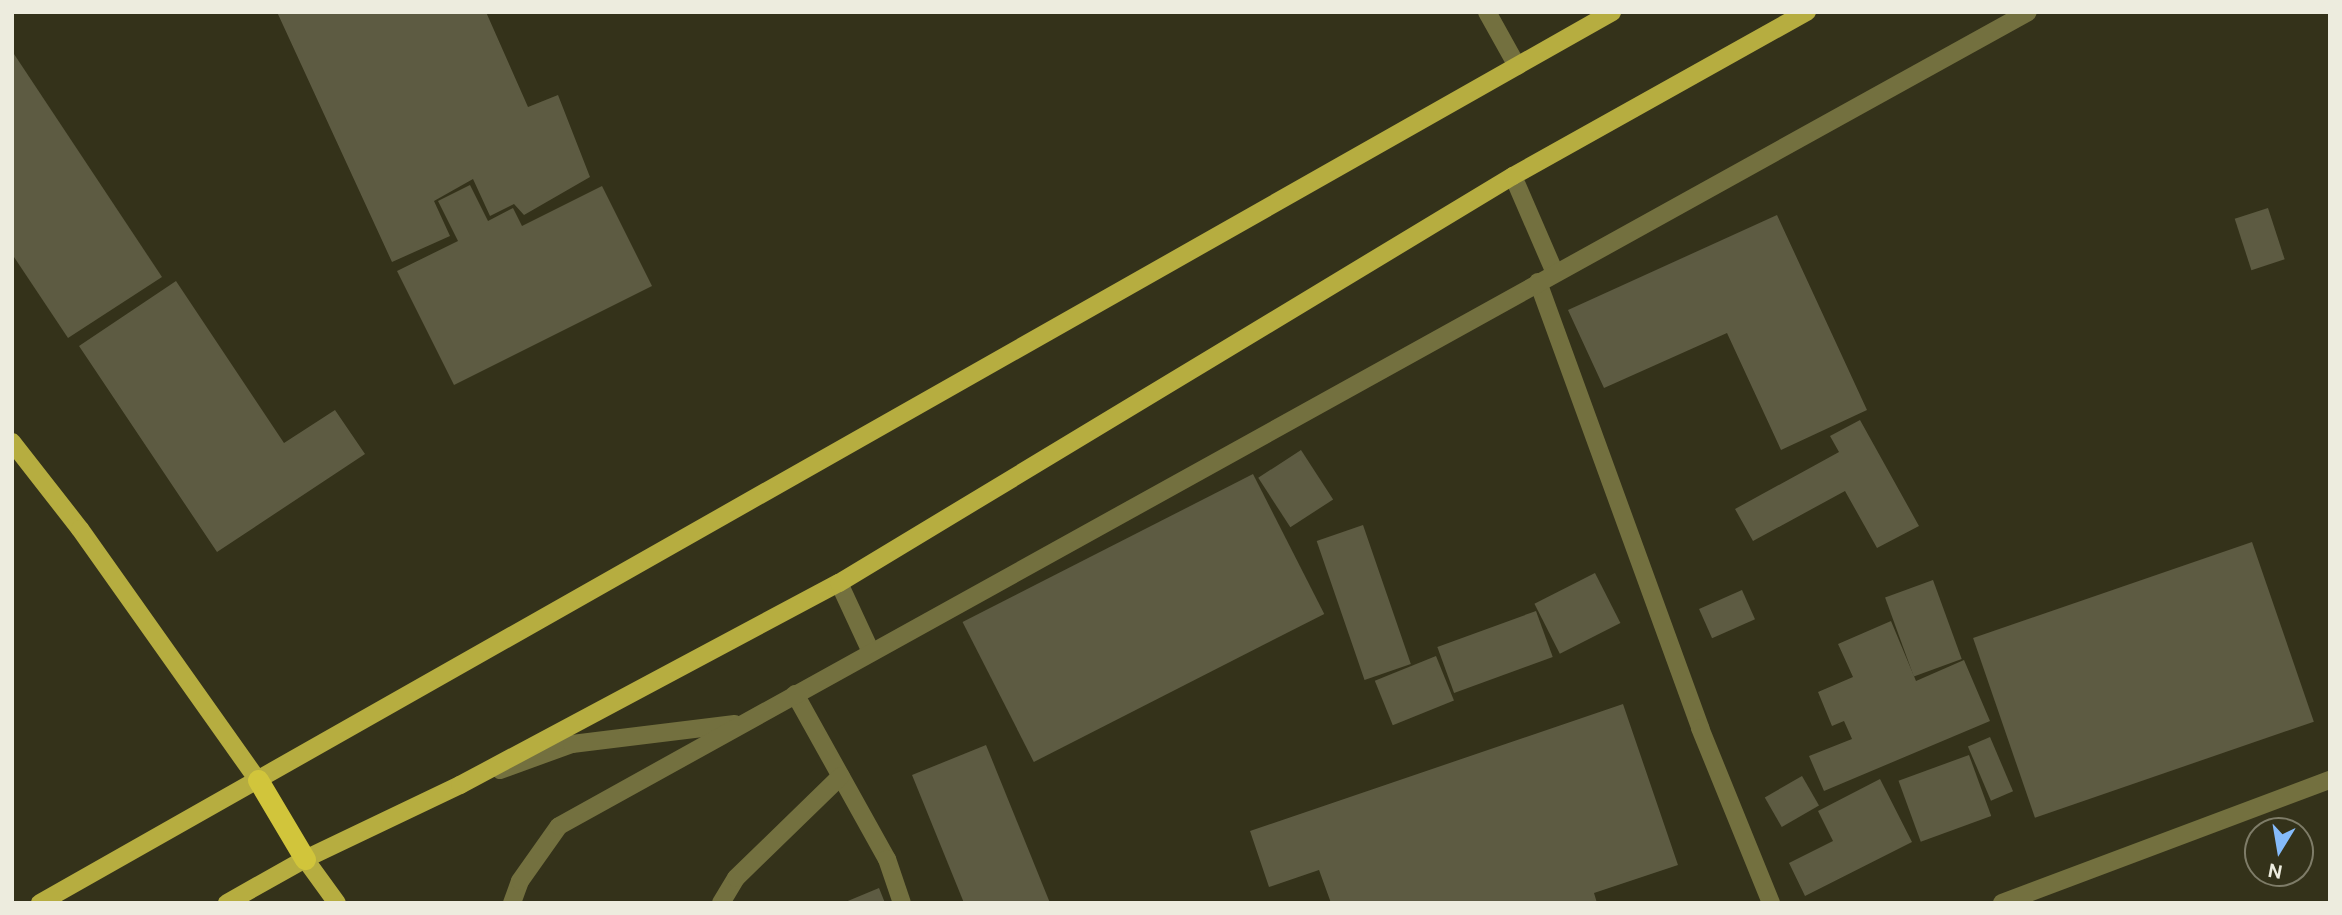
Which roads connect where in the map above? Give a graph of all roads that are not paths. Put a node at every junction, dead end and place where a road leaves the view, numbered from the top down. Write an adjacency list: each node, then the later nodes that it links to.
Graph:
1 (1487, 12): 5 (street)
2 (1612, 12): 5 (main road)
3 (1807, 12): 6 (main road)
4 (2028, 12): 7 (street)
5 (1517, 66): 15 (main road)
6 (1513, 176): 7 (street); 10 (main road)
7 (1555, 273): 8 (street)
8 (1538, 282): 11 (street); 25 (street)
9 (12, 442): 15 (main road)
10 (839, 583): 11 (street); 17 (main road)
11 (871, 652): 12 (street)
12 (795, 694): 13 (street); 14 (street)
13 (743, 723): 17 (street); 22 (street)
14 (841, 776): 23 (street); 24 (street)
15 (258, 780): 18 (highway); 19 (main road)
16 (2330, 780): 26 (street)
17 (460, 785): 18 (main road)
18 (305, 859): 20 (main road); 21 (main road)
19 (40, 903)
20 (227, 903)
21 (337, 903)
22 (512, 903)
23 (721, 903)
24 (902, 903)
25 (1771, 903)
26 (2002, 903)

